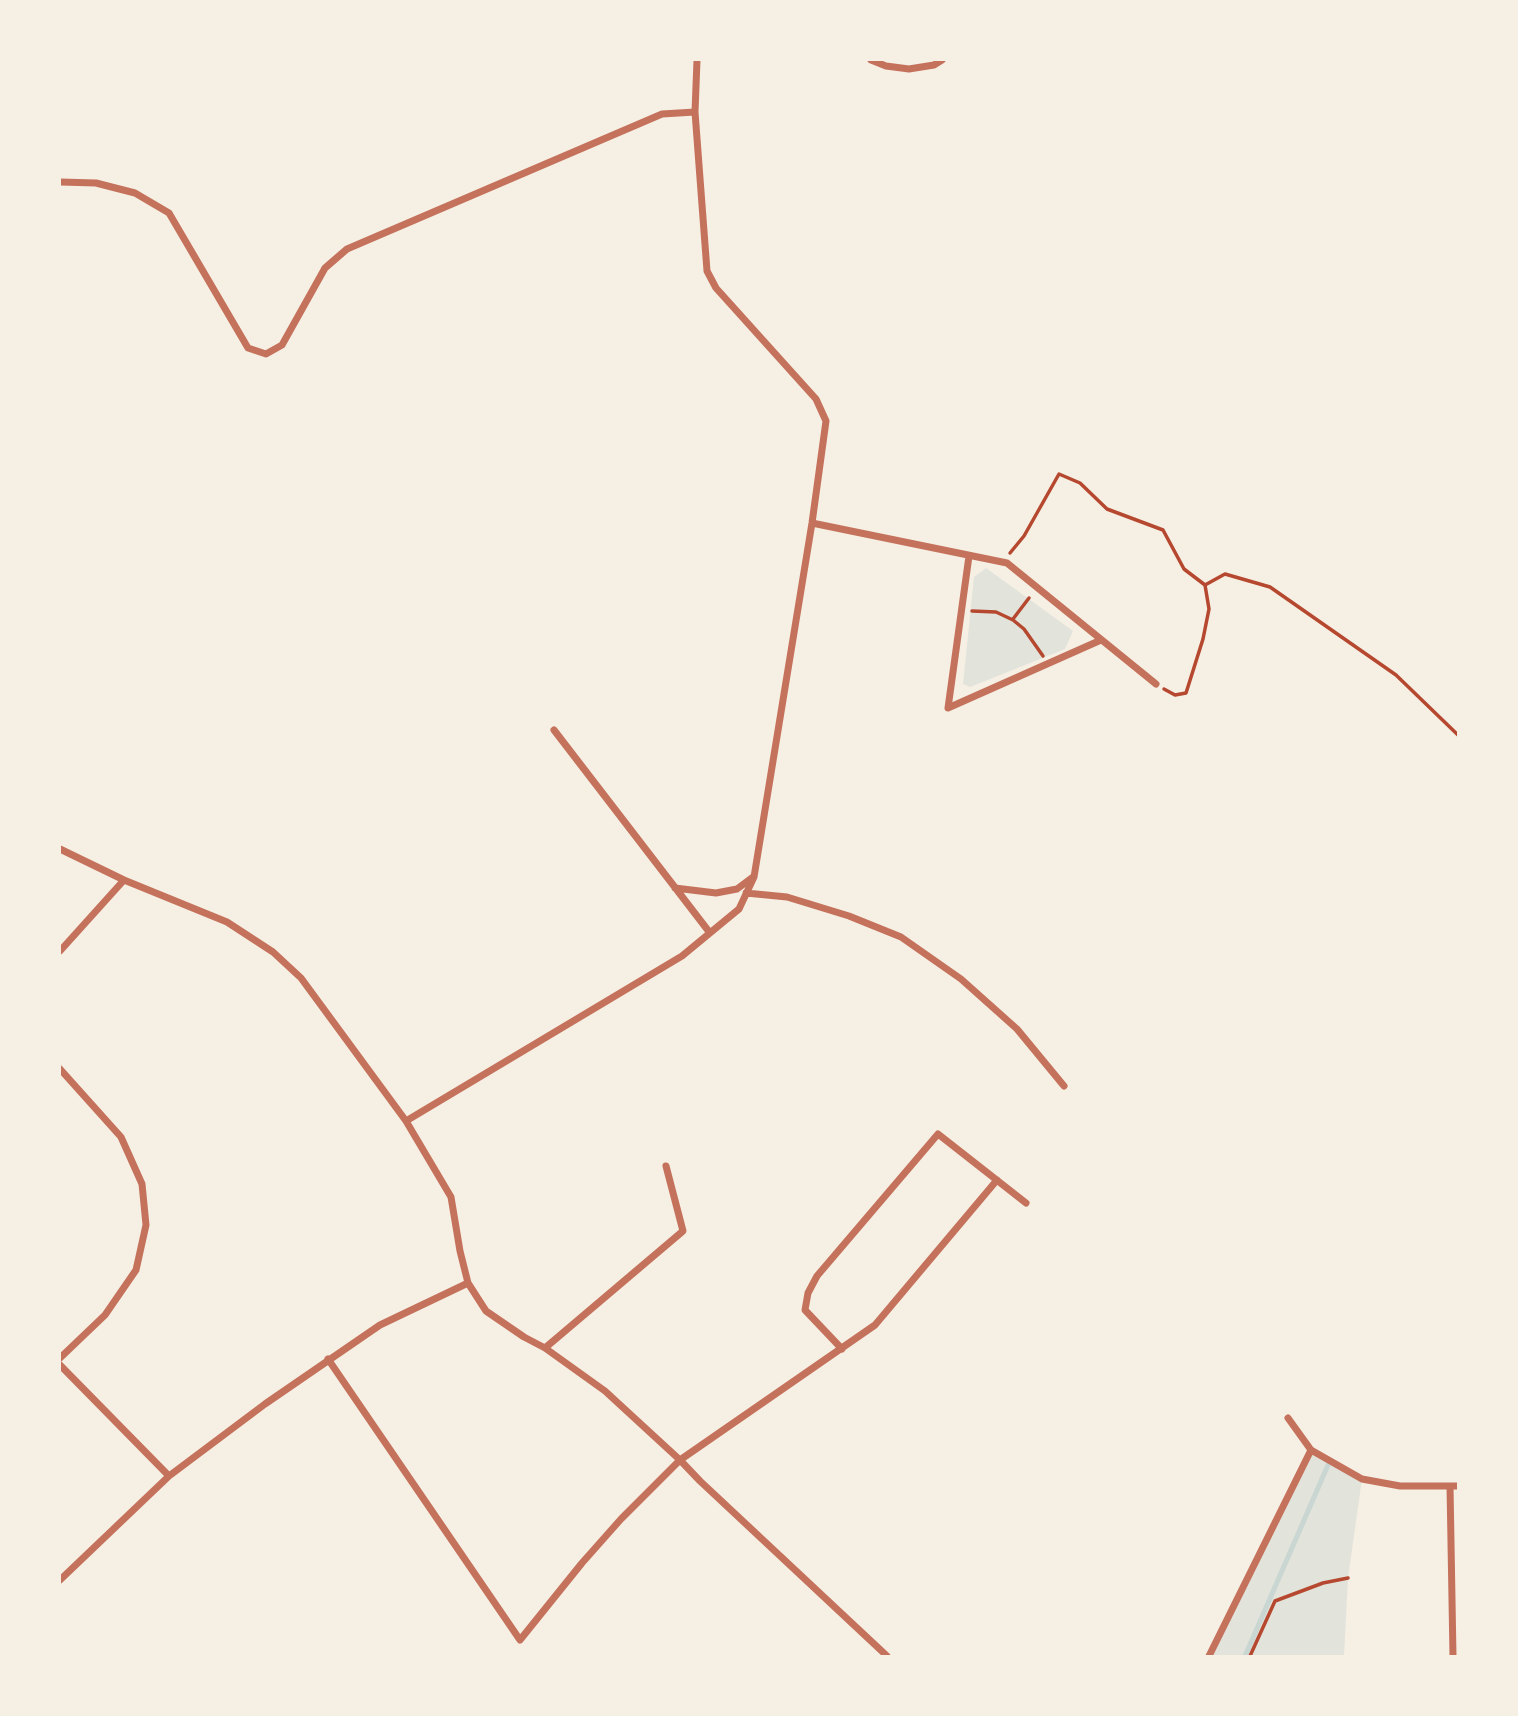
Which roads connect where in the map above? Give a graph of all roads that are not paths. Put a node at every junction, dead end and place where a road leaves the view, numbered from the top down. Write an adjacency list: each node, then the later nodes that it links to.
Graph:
1 (697, 60): 4 (street)
2 (872, 60): 3 (street)
3 (942, 60)
4 (695, 112): 5 (street); 6 (street)
5 (60, 181)
6 (812, 523): 7 (street); 12 (street)
7 (969, 556): 8 (street); 8 (street)
8 (1101, 640): 9 (street)
9 (1156, 684)
10 (554, 730): 14 (street)
11 (60, 849): 13 (street)
12 (754, 877): 14 (street); 15 (street)
13 (124, 880): 17 (street); 20 (street)
14 (676, 888): 16 (street)
15 (746, 893): 16 (street); 19 (street)
16 (710, 933): 20 (street)
17 (60, 951)
18 (60, 1069): 27 (street)
19 (1064, 1086)
20 (406, 1121): 24 (street)
21 (666, 1166): 25 (street)
22 (997, 1180): 23 (street); 26 (street); 26 (street)
23 (1026, 1203)
24 (468, 1283): 25 (street); 28 (street)
25 (545, 1348): 32 (street)
26 (842, 1349): 32 (street)
27 (60, 1358)
28 (328, 1359): 32 (street); 33 (street)
29 (60, 1365): 33 (street)
30 (1288, 1418): 31 (street)
31 (1311, 1450): 34 (street); 37 (street)
32 (680, 1460): 36 (street)
33 (169, 1476): 35 (street)
34 (1454, 1486): 38 (street)
35 (60, 1580)
36 (887, 1657)
37 (1209, 1657)
38 (1453, 1657)

